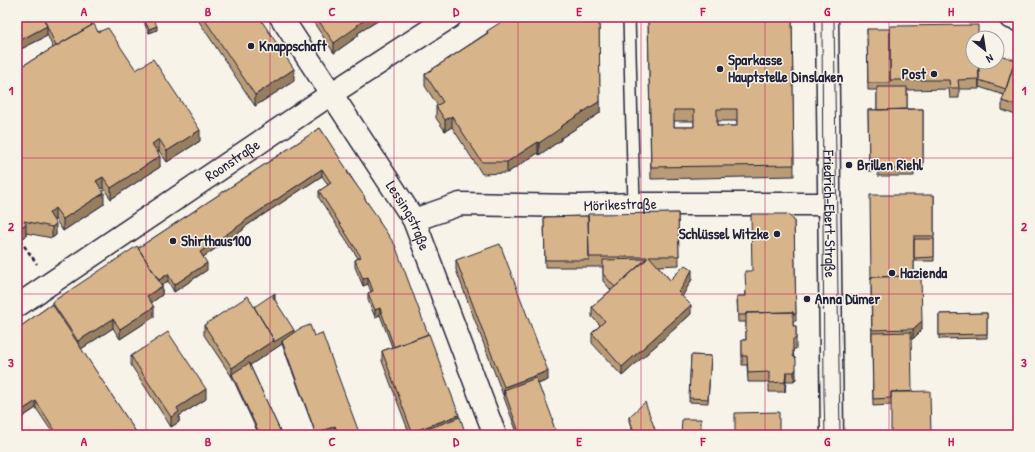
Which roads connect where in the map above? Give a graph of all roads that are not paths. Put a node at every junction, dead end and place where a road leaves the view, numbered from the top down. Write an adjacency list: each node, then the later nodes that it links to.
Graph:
1 (281, 17): 7 (street, Lessingstraße)
2 (450, 17): 7 (street, Roonstraße)
3 (629, 17): 8 (lane)
4 (828, 17): 9 (street, Friedrich-Ebert-Straße)
5 (1010, 17): 6 (street)
6 (1018, 20)
7 (331, 94): 10 (street, Lessingstraße); 11 (street, Roonstraße)
8 (634, 204): 9 (street, Mörikestraße); 10 (street, Mörikestraße)
9 (829, 204): 13 (street, Friedrich-Ebert-Straße)
10 (414, 220): 12 (street, Lessingstraße)
11 (17, 306)
12 (495, 435)
13 (832, 435)

